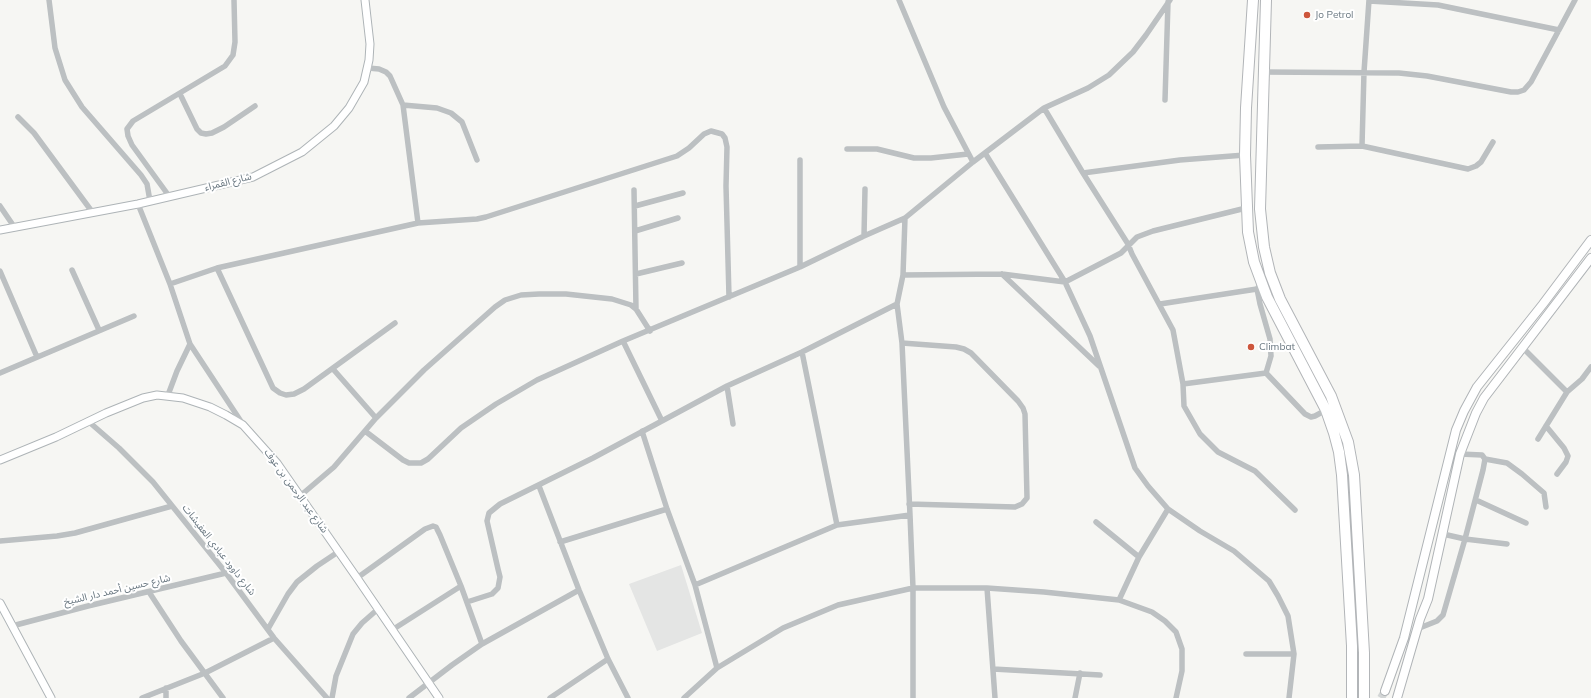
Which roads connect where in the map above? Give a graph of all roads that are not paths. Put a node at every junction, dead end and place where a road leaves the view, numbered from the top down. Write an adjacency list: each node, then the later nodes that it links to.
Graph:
1 (49, 0): 37 (street)
2 (234, 0): 16 (street)
3 (364, 0): 13 (street, شارع القمراء)
4 (899, 0): 27 (street)
5 (1253, 0): 28 (highway)
6 (1266, 0): 14 (highway)
7 (1369, 0): 10 (street); 15 (street)
8 (1576, 0): 12 (street)
9 (1169, 1): 17 (street); 20 (street)
10 (1426, 2): 11 (street)
11 (1438, 2): 12 (street)
12 (1559, 30): 15 (street)
13 (368, 68): 18 (street); 36 (street, شارع القمراء)
14 (1264, 72): 15 (street); 167 (highway)
15 (1364, 72): 23 (street)
16 (180, 94): 19 (street); 36 (street)
17 (1165, 100)
18 (403, 105): 29 (street); 45 (street)
19 (256, 106)
20 (1044, 108): 26 (street); 32 (street)
21 (18, 117): 42 (street)
22 (1493, 142): 23 (street)
23 (1362, 146): 24 (street)
24 (1318, 147)
25 (847, 149): 27 (street)
26 (985, 153): 31 (street); 61 (street)
27 (968, 154): 31 (street)
28 (1245, 155): 32 (street); 41 (highway)
29 (477, 160)
30 (800, 160): 54 (street)
31 (973, 162): 44 (street)
32 (1083, 173): 51 (street)
33 (865, 189): 49 (street)
34 (634, 190): 40 (street)
35 (683, 193): 40 (street)
36 (169, 196): 37 (street, شارع القمراء)
37 (150, 200): 38 (street, شارع القمراء)
38 (138, 204): 42 (street, شارع القمراء); 62 (street)
39 (0, 206): 46 (street)
40 (635, 206): 48 (street)
41 (1246, 208): 51 (street); 63 (highway)
42 (93, 213): 46 (street, شارع القمراء)
43 (678, 218): 48 (street)
44 (905, 218): 49 (street); 60 (street)
45 (418, 222): 55 (street); 64 (street)
46 (15, 228): 47 (street, شارع القمراء)
47 (0, 230)
48 (635, 231): 58 (street)
49 (864, 236): 54 (street)
50 (1591, 240): 149 (main road)
51 (1128, 244): 61 (street); 66 (street)
52 (1591, 258): 75 (main road)
53 (682, 263): 58 (street)
54 (800, 267): 64 (street)
55 (217, 268): 62 (street); 80 (street)
56 (72, 270): 70 (street)
57 (0, 271): 77 (street)
58 (636, 274): 67 (street)
59 (1002, 274): 60 (street); 61 (street); 78 (street)
60 (903, 275): 65 (street)
61 (1066, 282): 78 (street)
62 (170, 284): 74 (street)
63 (1259, 286): 66 (street); 82 (street); 87 (highway)
64 (729, 297): 71 (street)
65 (897, 304): 73 (street); 76 (street)
66 (1160, 304): 83 (street)
67 (636, 309): 71 (street); 88 (street)
68 (134, 316): 70 (street)
69 (395, 323): 80 (street)
70 (99, 330): 77 (street)
71 (650, 331): 72 (street)
72 (623, 341): 90 (street); 94 (street)
73 (902, 343): 104 (street); 104 (street)
74 (190, 344): 86 (street); 92 (street)
75 (1522, 347): 85 (street); 97 (main road)
76 (802, 352): 84 (street); 113 (street)
77 (37, 357): 81 (street)
78 (1101, 367): 107 (street)
79 (1591, 367): 85 (street)
80 (333, 369): 88 (street)
81 (0, 373)
82 (1266, 373): 83 (street); 87 (street)
83 (1183, 384): 109 (street)
84 (727, 386): 90 (street); 91 (street)
85 (1567, 392): 93 (street)
86 (168, 396): 89 (street, شارع عبد الرحمن بن عوف); 92 (street, شارع عبد الرحمن بن عوف)
87 (1326, 410): 166 (highway)
88 (376, 418): 94 (street)
89 (88, 421): 99 (street, شارع عبد الرحمن بن عوف); 105 (street, شارع داوود عبادي العفيشات)
90 (662, 421): 95 (street)
91 (733, 424)
92 (243, 425): 102 (street, شارع عبد الرحمن بن عوف)
93 (1546, 426): 96 (street); 100 (street)
94 (365, 431): 102 (street)
95 (642, 431): 101 (street); 108 (street)
96 (1538, 439)
97 (1460, 454): 98 (street); 114 (main road)
98 (1485, 459): 103 (street); 106 (street)
99 (0, 460)
100 (1557, 474)
101 (539, 486): 117 (street); 130 (street)
102 (300, 496): 119 (street, شارع عبد الرحمن بن عوف)
103 (1476, 500): 112 (street); 115 (street)
104 (909, 504): 110 (street)
105 (172, 506): 116 (street); 121 (street, شارع داوود عبادي العفيشات)
106 (1546, 507)
107 (1168, 509): 120 (street); 140 (street)
108 (667, 510): 117 (street); 123 (street)
109 (1295, 510)
110 (910, 515): 113 (street); 125 (street)
111 (1096, 522): 120 (street)
112 (1526, 523)
113 (837, 525): 123 (street)
114 (1443, 534): 115 (street); 135 (main road)
115 (1465, 539): 118 (street); 135 (street)
116 (0, 541)
117 (560, 542): 127 (street)
118 (1507, 544)
119 (338, 552): 122 (street, شارع عبد الرحمن بن عوف); 134 (street)
120 (1139, 557): 129 (street)
121 (226, 573): 128 (street, شارع حسين أحمد دار الشيخ); 134 (street, شارع داوود عبادي العفيشات)
122 (357, 578): 124 (street); 132 (street, شارع عبد الرحمن بن عوف)
123 (695, 585): 142 (street)
124 (461, 586): 130 (street); 136 (street)
125 (913, 588): 126 (street); 142 (street); 161 (street)
126 (987, 588): 129 (street); 143 (street)
127 (579, 590): 138 (street); 141 (street)
128 (149, 592): 133 (street, شارع حسين أحمد دار الشيخ); 144 (street)
129 (1119, 600): 164 (street)
130 (467, 602): 138 (street)
131 (0, 603): 133 (street)
132 (378, 609): 136 (street, شارع عبد الرحمن بن عوف); 155 (street)
133 (12, 626): 150 (street)
134 (268, 629): 137 (street, شارع داوود عبادي العفيشات)
135 (1417, 629): 168 (main road)
136 (392, 630): 147 (street, شارع عبد الرحمن بن عوف)
137 (274, 638): 144 (street); 154 (street, شارع داوود عبادي العفيشات)
138 (482, 644): 147 (street)
139 (1246, 654): 140 (street)
140 (1294, 654): 165 (street)
141 (608, 659): 158 (street); 159 (street)
142 (717, 668): 160 (street)
143 (993, 668): 145 (street); 162 (street)
144 (205, 673): 148 (street); 153 (street)
145 (1080, 673): 146 (street); 163 (street)
146 (1100, 675)
147 (428, 683): 156 (street); 157 (street, شارع عبد الرحمن بن عوف)
148 (166, 688): 151 (street); 152 (street)
149 (1385, 690)
150 (51, 698)
151 (142, 698)
152 (166, 698)
153 (222, 698)
154 (327, 698)
155 (332, 698)
156 (409, 698)
157 (439, 698)
158 (550, 698)
159 (628, 698)
160 (684, 698)
161 (913, 698)
162 (995, 698)
163 (1075, 698)
164 (1176, 698)
165 (1289, 698)
166 (1352, 698)
167 (1364, 698)
168 (1397, 698)

